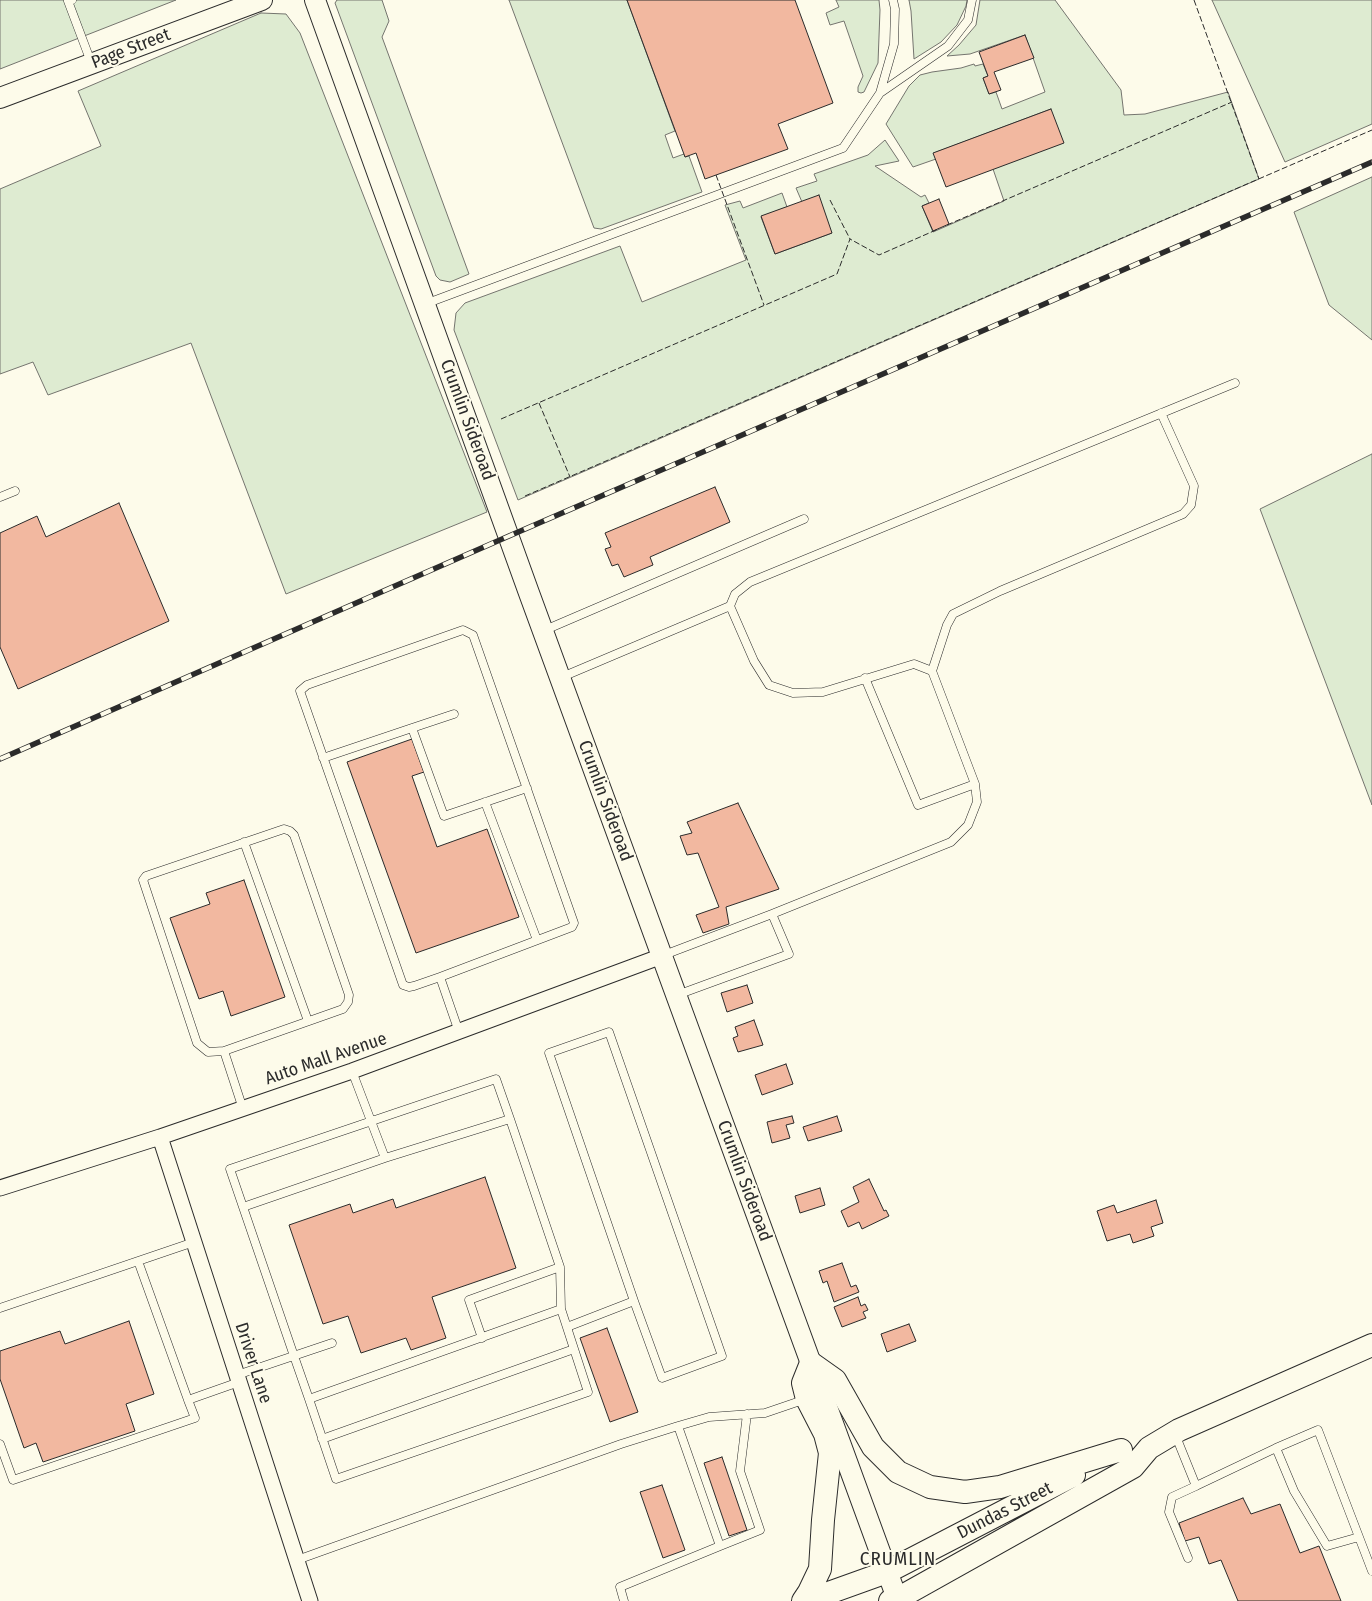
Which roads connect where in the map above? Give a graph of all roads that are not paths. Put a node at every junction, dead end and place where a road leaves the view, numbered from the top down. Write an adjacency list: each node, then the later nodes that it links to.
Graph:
1 (72, 0): 6 (lane)
2 (262, 0): 6 (street, Page Street)
3 (315, 0): 9 (street, Crumlin Sideroad)
4 (893, 0): 7 (lane)
5 (972, 0): 7 (lane)
6 (91, 64): 8 (street, Page Street)
7 (880, 94): 9 (lane)
8 (0, 98)
9 (425, 304): 16 (street, Crumlin Sideroad)
10 (1235, 383): 11 (lane)
11 (1161, 414): 15 (lane); 17 (lane)
12 (15, 491): 13 (lane)
13 (0, 497)
14 (804, 519): 16 (lane)
15 (730, 606): 18 (lane); 19 (lane)
16 (543, 631): 18 (street, Crumlin Sideroad)
17 (932, 671): 19 (lane); 23 (lane)
18 (560, 678): 29 (street, Crumlin Sideroad)
19 (865, 678): 23 (lane)
20 (454, 714): 21 (lane)
21 (412, 728): 22 (lane); 25 (lane)
22 (323, 758): 24 (lane); 30 (lane)
23 (975, 784): 27 (lane)
24 (527, 788): 25 (lane); 28 (lane)
25 (485, 802): 28 (lane)
26 (244, 842): 32 (lane); 32 (lane); 34 (lane)
27 (772, 914): 29 (lane); 31 (lane)
28 (538, 940): 30 (lane)
29 (662, 956): 31 (street, Crumlin Sideroad); 33 (street, Auto Mall Avenue)
30 (440, 977): 33 (lane)
31 (676, 995): 55 (street, Crumlin Sideroad)
32 (308, 1021): 34 (lane)
33 (459, 1032): 35 (street, Auto Mall Avenue)
34 (224, 1051): 36 (lane)
35 (352, 1071): 36 (street, Auto Mall Avenue); 38 (lane)
36 (243, 1109): 39 (street, Auto Mall Avenue)
37 (510, 1119): 38 (lane); 40 (lane); 45 (lane)
38 (371, 1121): 40 (lane); 42 (lane)
39 (160, 1137): 41 (street, Auto Mall Avenue); 43 (street, Driver Lane)
40 (385, 1158): 42 (lane)
41 (0, 1188)
42 (243, 1207): 54 (lane)
43 (194, 1242): 44 (lane); 56 (street, Driver Lane)
44 (138, 1261): 47 (lane); 59 (lane)
45 (560, 1268): 48 (lane); 50 (lane)
46 (634, 1301): 46 (lane); 49 (lane)
47 (0, 1308)
48 (561, 1309): 49 (lane); 50 (lane)
49 (567, 1327): 53 (lane)
50 (482, 1338): 57 (lane)
51 (332, 1343): 54 (lane)
52 (1372, 1345): 62 (main road, Dundas Street)
53 (574, 1349): 63 (lane); 63 (lane)
54 (294, 1356): 56 (lane); 57 (lane)
55 (811, 1364): 58 (main road); 67 (main road); 74 (street, Crumlin Sideroad)
56 (238, 1378): 59 (lane); 72 (street, Driver Lane)
57 (309, 1399): 63 (lane)
58 (807, 1399): 60 (lane); 78 (main road)
59 (188, 1400): 64 (lane)
60 (747, 1414): 61 (lane); 70 (lane)
61 (678, 1426): 70 (lane); 72 (lane)
62 (1174, 1432): 65 (main road, Dundas Street); 68 (lane)
63 (322, 1439)
64 (0, 1444)
65 (1149, 1448): 67 (main road, Dundas Street); 75 (main road, Dundas Street)
66 (1276, 1448): 68 (lane); 69 (lane); 69 (lane)
67 (1121, 1450): 74 (main road, Dundas Street)
68 (1196, 1486): 71 (lane)
69 (1359, 1538): 73 (lane)
70 (720, 1546): 77 (lane)
71 (1188, 1558)
72 (297, 1560): 76 (street, Driver Lane)
73 (1372, 1571)
74 (887, 1572): 75 (street, Crumlin Sideroad); 78 (main road, Dundas Street)
75 (895, 1600)
76 (310, 1601)
77 (624, 1601)
78 (804, 1601)

